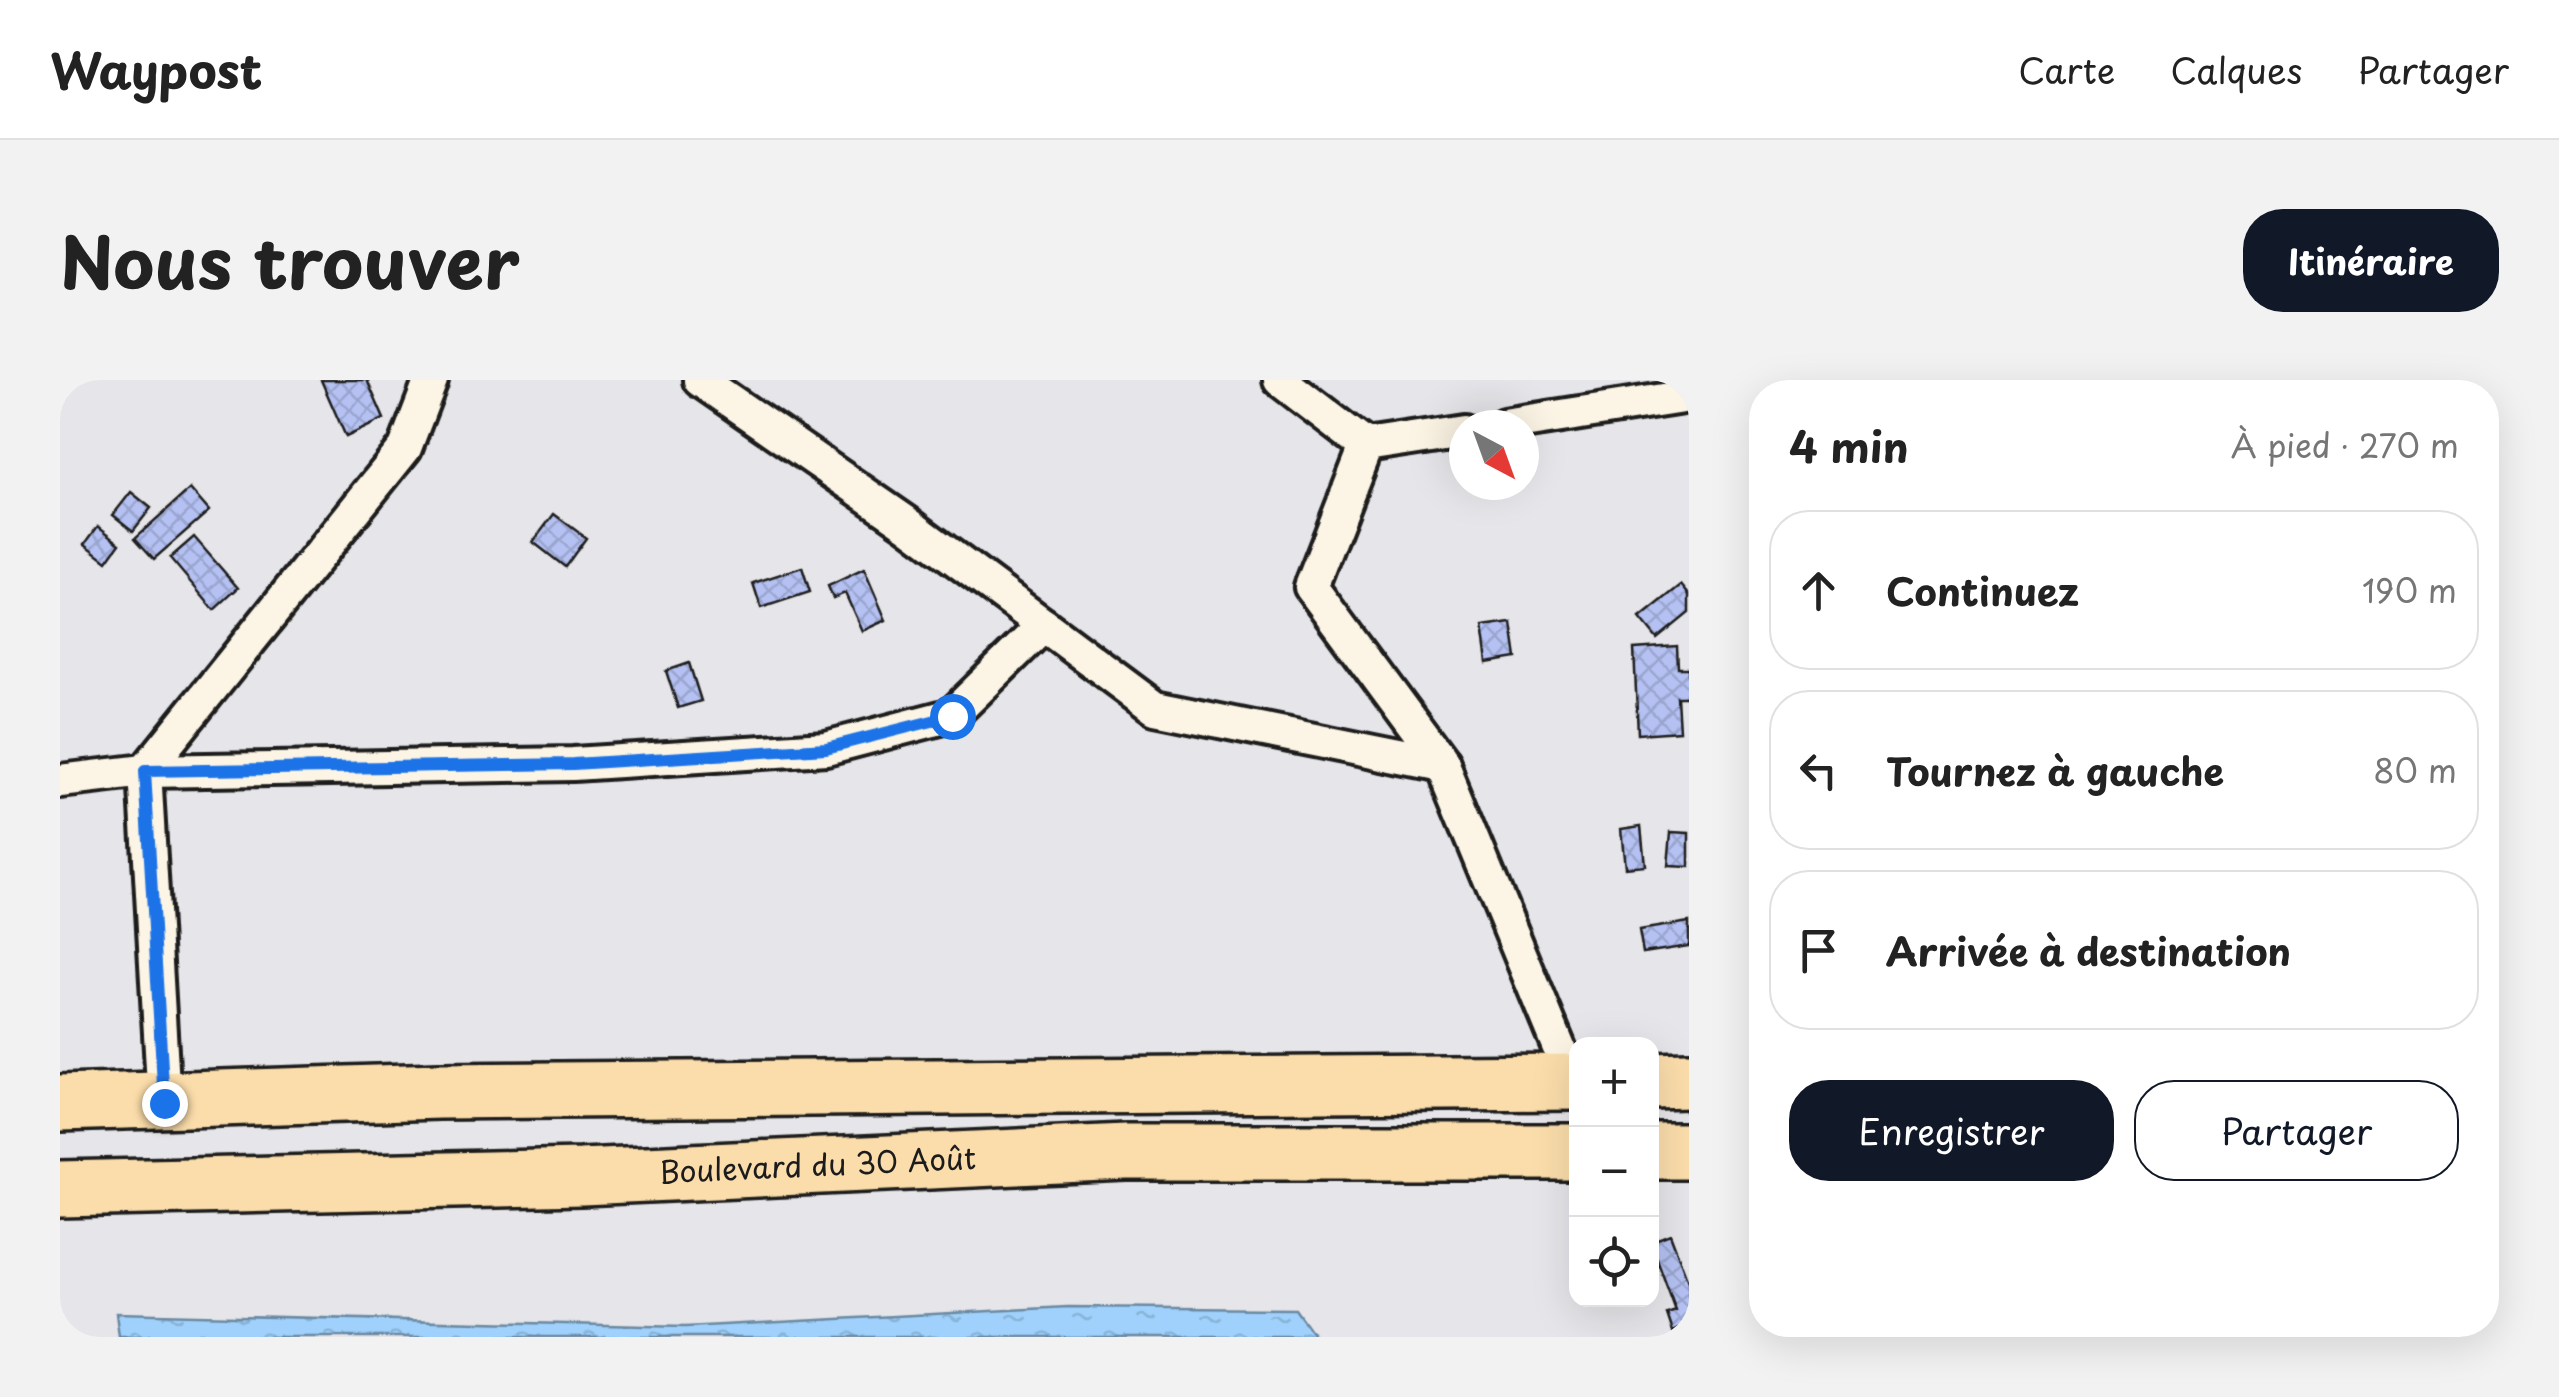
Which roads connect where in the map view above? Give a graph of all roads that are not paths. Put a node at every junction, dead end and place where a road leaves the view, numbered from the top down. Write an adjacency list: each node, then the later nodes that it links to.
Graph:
1 (431, 380): 10 (street)
2 (700, 380): 8 (street)
3 (1280, 380): 7 (street)
4 (1689, 396): 5 (street)
5 (1539, 420)
6 (1449, 433): 7 (street)
7 (1366, 446): 9 (street)
8 (1044, 626): 9 (street); 10 (street)
9 (1443, 766): 12 (street)
10 (145, 771): 11 (street); 17 (street)
11 (60, 781)
12 (1569, 1068)
13 (1689, 1080): 14 (highway)
14 (1659, 1081)
15 (1569, 1082): 17 (highway)
16 (60, 1103): 17 (highway)
17 (164, 1103)
18 (1659, 1151): 19 (highway)
19 (1689, 1151)
20 (1569, 1152): 21 (highway, Boulevard du 30 Août)
21 (60, 1189)

